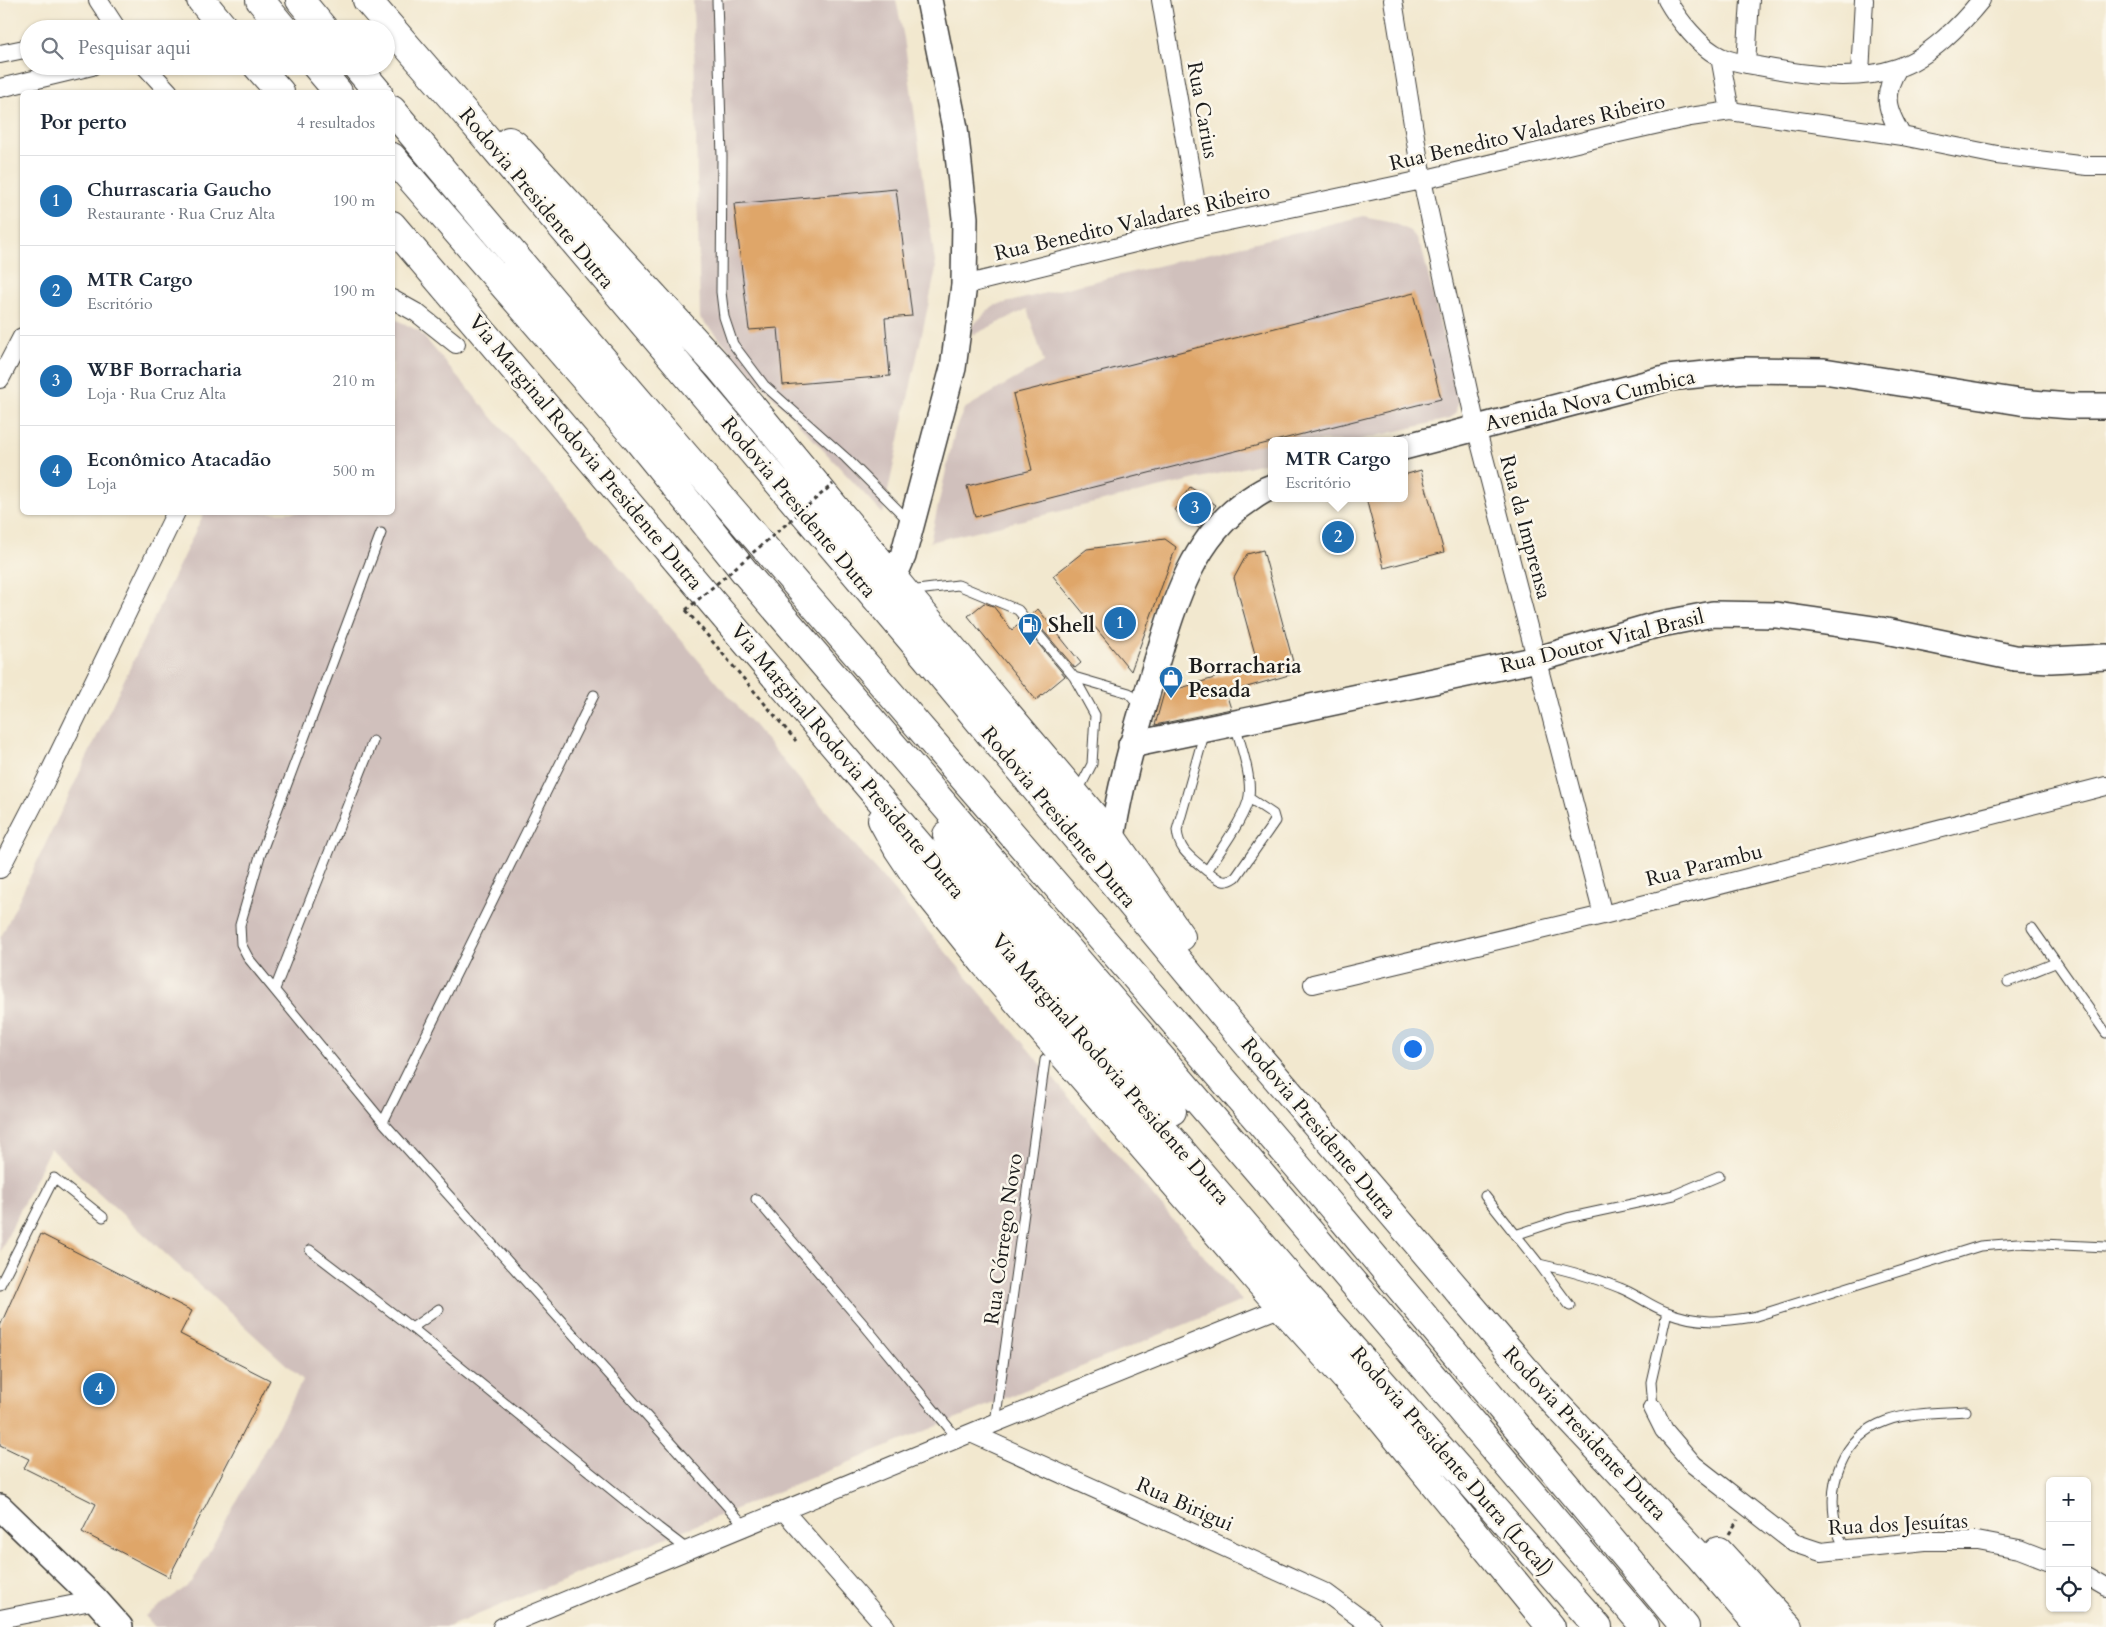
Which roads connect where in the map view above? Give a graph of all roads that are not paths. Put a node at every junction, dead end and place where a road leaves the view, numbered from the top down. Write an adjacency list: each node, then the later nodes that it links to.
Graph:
1 (98, 0): 14 (street)
2 (201, 0): 15 (highway)
3 (260, 0): 16 (highway)
4 (300, 0): 17 (highway)
5 (366, 0): 18 (highway, Rodovia Presidente Dutra)
6 (717, 0): 55 (lane)
7 (930, 0): 45 (street)
8 (1161, 0): 43 (street, Rua Carius)
9 (1393, 0): 42 (street, Rua da Imprensa)
10 (1667, 0): 22 (street)
11 (1750, 0): 23 (street)
12 (1864, 0): 25 (street)
13 (1976, 3): 24 (street)
14 (111, 20)
15 (218, 20)
16 (277, 20)
17 (317, 20)
18 (384, 20)
19 (395, 33): 37 (highway, Rodovia Presidente Dutra)
20 (20, 50): 21 (street)
21 (0, 54)
22 (1720, 57): 23 (street); 36 (street)
23 (1746, 64): 25 (street)
24 (1898, 68): 25 (street); 39 (street)
25 (1860, 74)
26 (54, 75): 31 (street)
27 (151, 75): 32 (street)
28 (265, 75): 33 (highway)
29 (324, 75): 34 (highway)
30 (364, 75): 35 (highway)
31 (0, 88)
32 (160, 89)
33 (278, 90)
34 (336, 90)
35 (376, 90)
36 (1730, 111): 39 (street, Rua Benedito Valadares Ribeiro); 42 (street, Rua Benedito Valadares Ribeiro)
37 (466, 113): 58 (highway); 82 (highway, Rodovia Presidente Dutra)
38 (395, 114): 123 (highway, Rodovia Presidente Dutra)
39 (1902, 136): 41 (street, Rua Benedito Valadares Ribeiro)
40 (395, 160): 57 (highway)
41 (2106, 166)
42 (1422, 180): 43 (street, Rua Benedito Valadares Ribeiro); 51 (street, Rua da Imprensa)
43 (1200, 228): 45 (street, Rua Benedito Valadares Ribeiro)
44 (395, 229): 68 (highway, Via Marginal Rodovia Presidente Dutra)
45 (964, 285): 55 (street)
46 (395, 301): 48 (street)
47 (20, 340): 49 (street)
48 (456, 344)
49 (0, 379)
50 (2106, 406): 51 (street, Avenida Nova Cumbica)
51 (1476, 427): 52 (street, Avenida Nova Cumbica); 60 (street, Rua da Imprensa)
52 (1408, 446)
53 (1268, 489): 63 (street)
54 (175, 515): 74 (street)
55 (912, 524): 58 (street)
56 (381, 533): 81 (lane)
57 (748, 576): 95 (highway); 122 (highway)
58 (899, 585): 61 (lane); 72 (highway)
59 (2106, 657): 60 (street, Rua Doutor Vital Brasil)
60 (1538, 659): 64 (street, Rua Doutor Vital Brasil); 76 (street, Rua da Imprensa)
61 (1074, 677): 63 (lane); 72 (lane)
62 (594, 695): 85 (lane)
63 (1143, 709): 67 (street)
64 (1235, 722): 65 (street, Rua Doutor Vital Brasil); 71 (lane)
65 (1206, 728): 67 (street, Rua Doutor Vital Brasil); 75 (lane)
66 (373, 741): 81 (lane)
67 (1132, 745): 70 (street)
68 (854, 768): 95 (highway, Via Marginal Rodovia Presidente Dutra); 120 (highway)
69 (2106, 786): 76 (street, Rua Parambu)
70 (1120, 787): 72 (street); 73 (street)
71 (1249, 798): 75 (lane); 75 (lane)
72 (1080, 800): 73 (highway)
73 (1112, 838): 82 (highway)
74 (0, 869)
75 (1207, 871)
76 (1603, 914): 80 (street, Rua Parambu)
77 (2032, 928): 78 (lane)
78 (2055, 963): 79 (lane); 83 (lane)
79 (2008, 982)
80 (1313, 984)
81 (275, 989): 85 (lane)
82 (1238, 1033): 101 (highway, Rodovia Presidente Dutra)
83 (2106, 1033)
84 (1045, 1060): 104 (lane, Rua Córrego Novo)
85 (383, 1122): 108 (lane)
86 (1719, 1176): 90 (lane)
87 (1484, 1196): 90 (lane)
88 (756, 1200): 105 (lane)
89 (102, 1217): 94 (lane)
90 (1515, 1235): 93 (lane)
91 (2106, 1247): 99 (lane)
92 (310, 1250): 100 (lane)
93 (1539, 1264): 96 (lane); 99 (lane)
94 (0, 1285)
95 (1305, 1295): 121 (highway, Rodovia Presidente Dutra (Local))
96 (1570, 1306)
97 (439, 1309): 100 (lane)
98 (1272, 1311): 104 (street)
99 (1667, 1312): 102 (lane)
100 (412, 1328): 109 (lane)
101 (1541, 1388): 124 (highway, Rodovia Presidente Dutra); 125 (highway)
102 (1653, 1408): 110 (street, Rua dos Jesuítas)
103 (1966, 1411): 110 (lane)
104 (995, 1423): 105 (street)
105 (965, 1437): 107 (street); 119 (street, Rua Birigui)
106 (0, 1507): 114 (street)
107 (783, 1510): 108 (street); 118 (street)
108 (745, 1526): 109 (street)
109 (688, 1550): 117 (street)
110 (1846, 1550): 111 (street, Rua dos Jesuítas)
111 (2046, 1559)
112 (2091, 1578): 113 (street)
113 (2106, 1587)
114 (96, 1600): 115 (street); 116 (street)
115 (0, 1620)
116 (120, 1627)
117 (502, 1627)
118 (886, 1627)
119 (1372, 1627)
120 (1551, 1627)
121 (1598, 1627)
122 (1645, 1627)
123 (1685, 1627)
124 (1760, 1627)
125 (1788, 1627)

